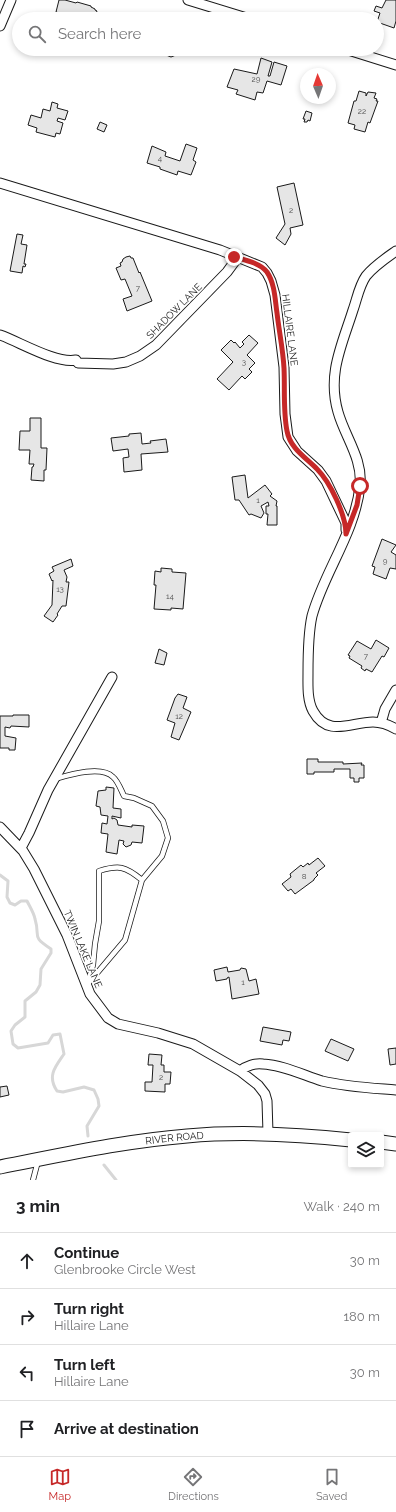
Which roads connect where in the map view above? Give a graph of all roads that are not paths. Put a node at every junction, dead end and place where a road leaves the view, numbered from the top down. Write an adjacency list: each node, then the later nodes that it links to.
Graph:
1 (11, 0): 4 (street)
2 (188, 0): 3 (street)
3 (227, 12)
4 (0, 26)
5 (369, 56): 6 (street)
6 (396, 64)
7 (0, 183): 9 (street, HILLAIRE LANE)
8 (396, 251): 11 (street)
9 (238, 258): 10 (street, SHADOW LANE); 11 (street, HILLAIRE LANE)
10 (0, 336)
11 (346, 534): 14 (street)
12 (112, 678): 16 (street)
13 (396, 690): 14 (street)
14 (381, 723): 15 (street)
15 (396, 729)
16 (54, 779): 18 (street); 19 (lane)
17 (0, 827): 18 (street, TWIN LAKE LANE)
18 (21, 848): 20 (street, TWIN LAKE LANE)
19 (142, 880): 20 (lane); 20 (lane)
20 (86, 986): 21 (street, TWIN LAKE LANE)
21 (240, 1071): 22 (street); 23 (street, TWIN LAKE LANE)
22 (396, 1090)
23 (268, 1134): 24 (main road, RIVER ROAD); 27 (main road, RIVER ROAD)
24 (348, 1140)
25 (384, 1142): 26 (main road)
26 (396, 1144)
27 (38, 1160): 28 (main road, RIVER ROAD); 29 (lane)
28 (0, 1167)
29 (32, 1180)

